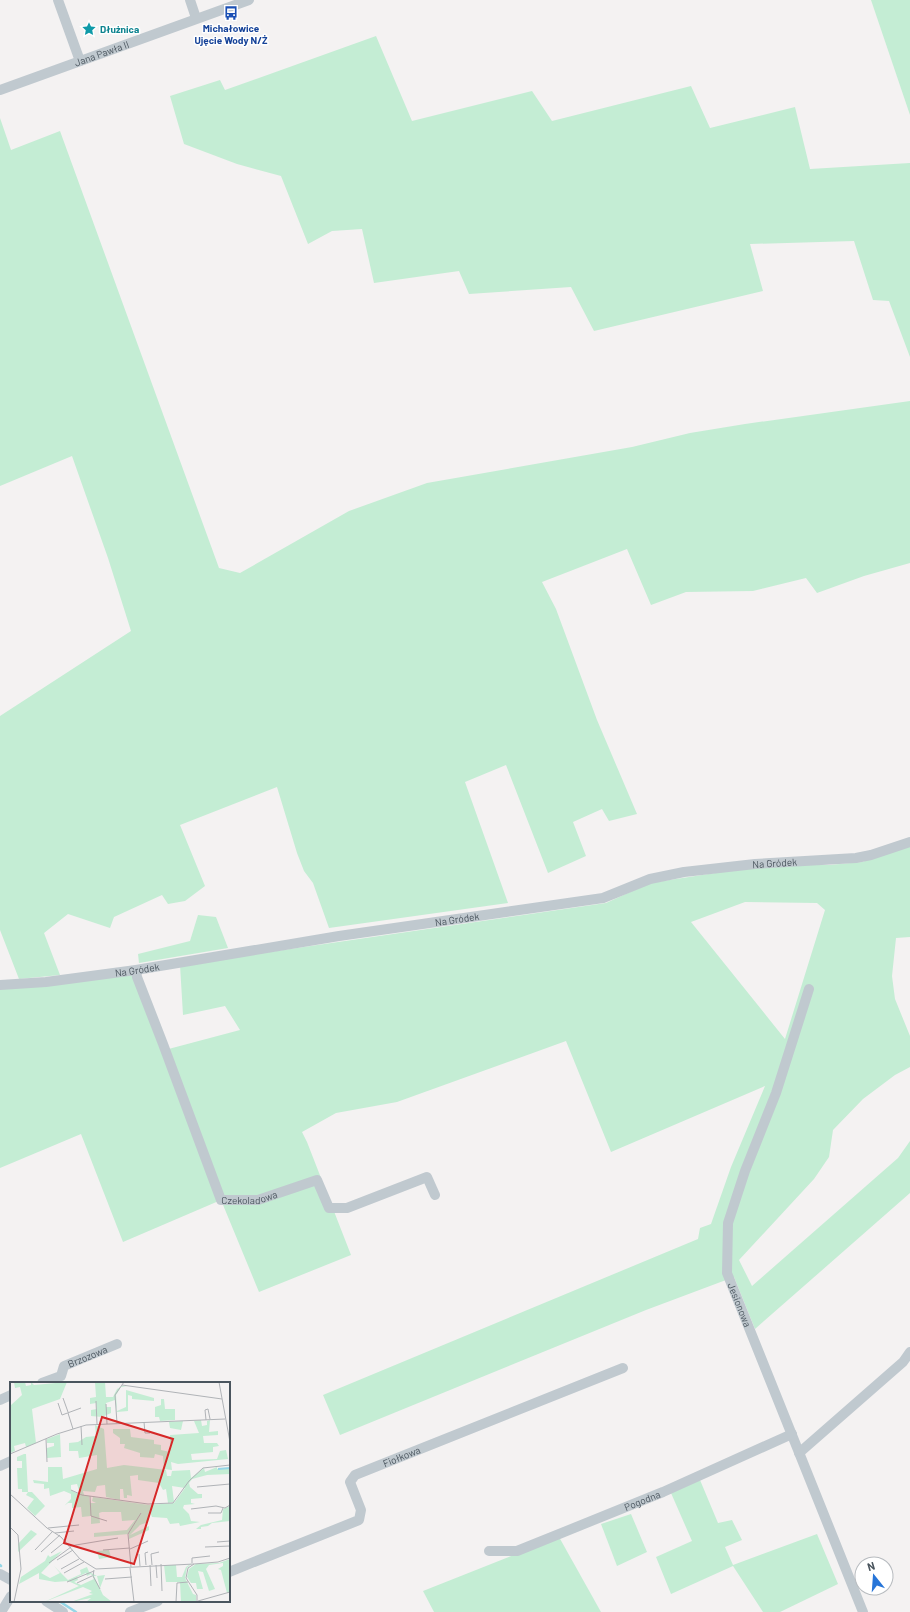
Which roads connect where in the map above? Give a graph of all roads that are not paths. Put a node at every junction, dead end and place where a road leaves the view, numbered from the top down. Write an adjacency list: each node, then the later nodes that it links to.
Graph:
1 (58, 0): 5 (street)
2 (190, 0): 4 (street)
3 (249, 0): 4 (street, Jana Pawła II)
4 (196, 18): 5 (street, Jana Pawła II)
5 (80, 61): 6 (street, Jana Pawła II)
6 (0, 90)
7 (910, 842): 8 (street, Na Gródek)
8 (136, 970): 9 (street, Na Gródek); 11 (street, Czekoladowa)
9 (0, 985)
10 (809, 989): 18 (street, Jesionowa)
11 (435, 1195)
12 (117, 1344): 15 (street, Brzozowa)
13 (910, 1352): 19 (street)
14 (623, 1368): 23 (street, Fiołkowa)
15 (45, 1382)
16 (10, 1395): 17 (street)
17 (0, 1400)
18 (792, 1434): 19 (street, Jesionowa); 22 (street, Pogodna)
19 (799, 1452): 32 (street, Jesionowa)
20 (10, 1461): 21 (street)
21 (0, 1466)
22 (489, 1551)
23 (230, 1572)
24 (0, 1574): 25 (street)
25 (10, 1579)
26 (10, 1598): 29 (street)
27 (48, 1602): 30 (street)
28 (155, 1602): 31 (street)
29 (1, 1612)
30 (63, 1612)
31 (130, 1612)
32 (863, 1612)

